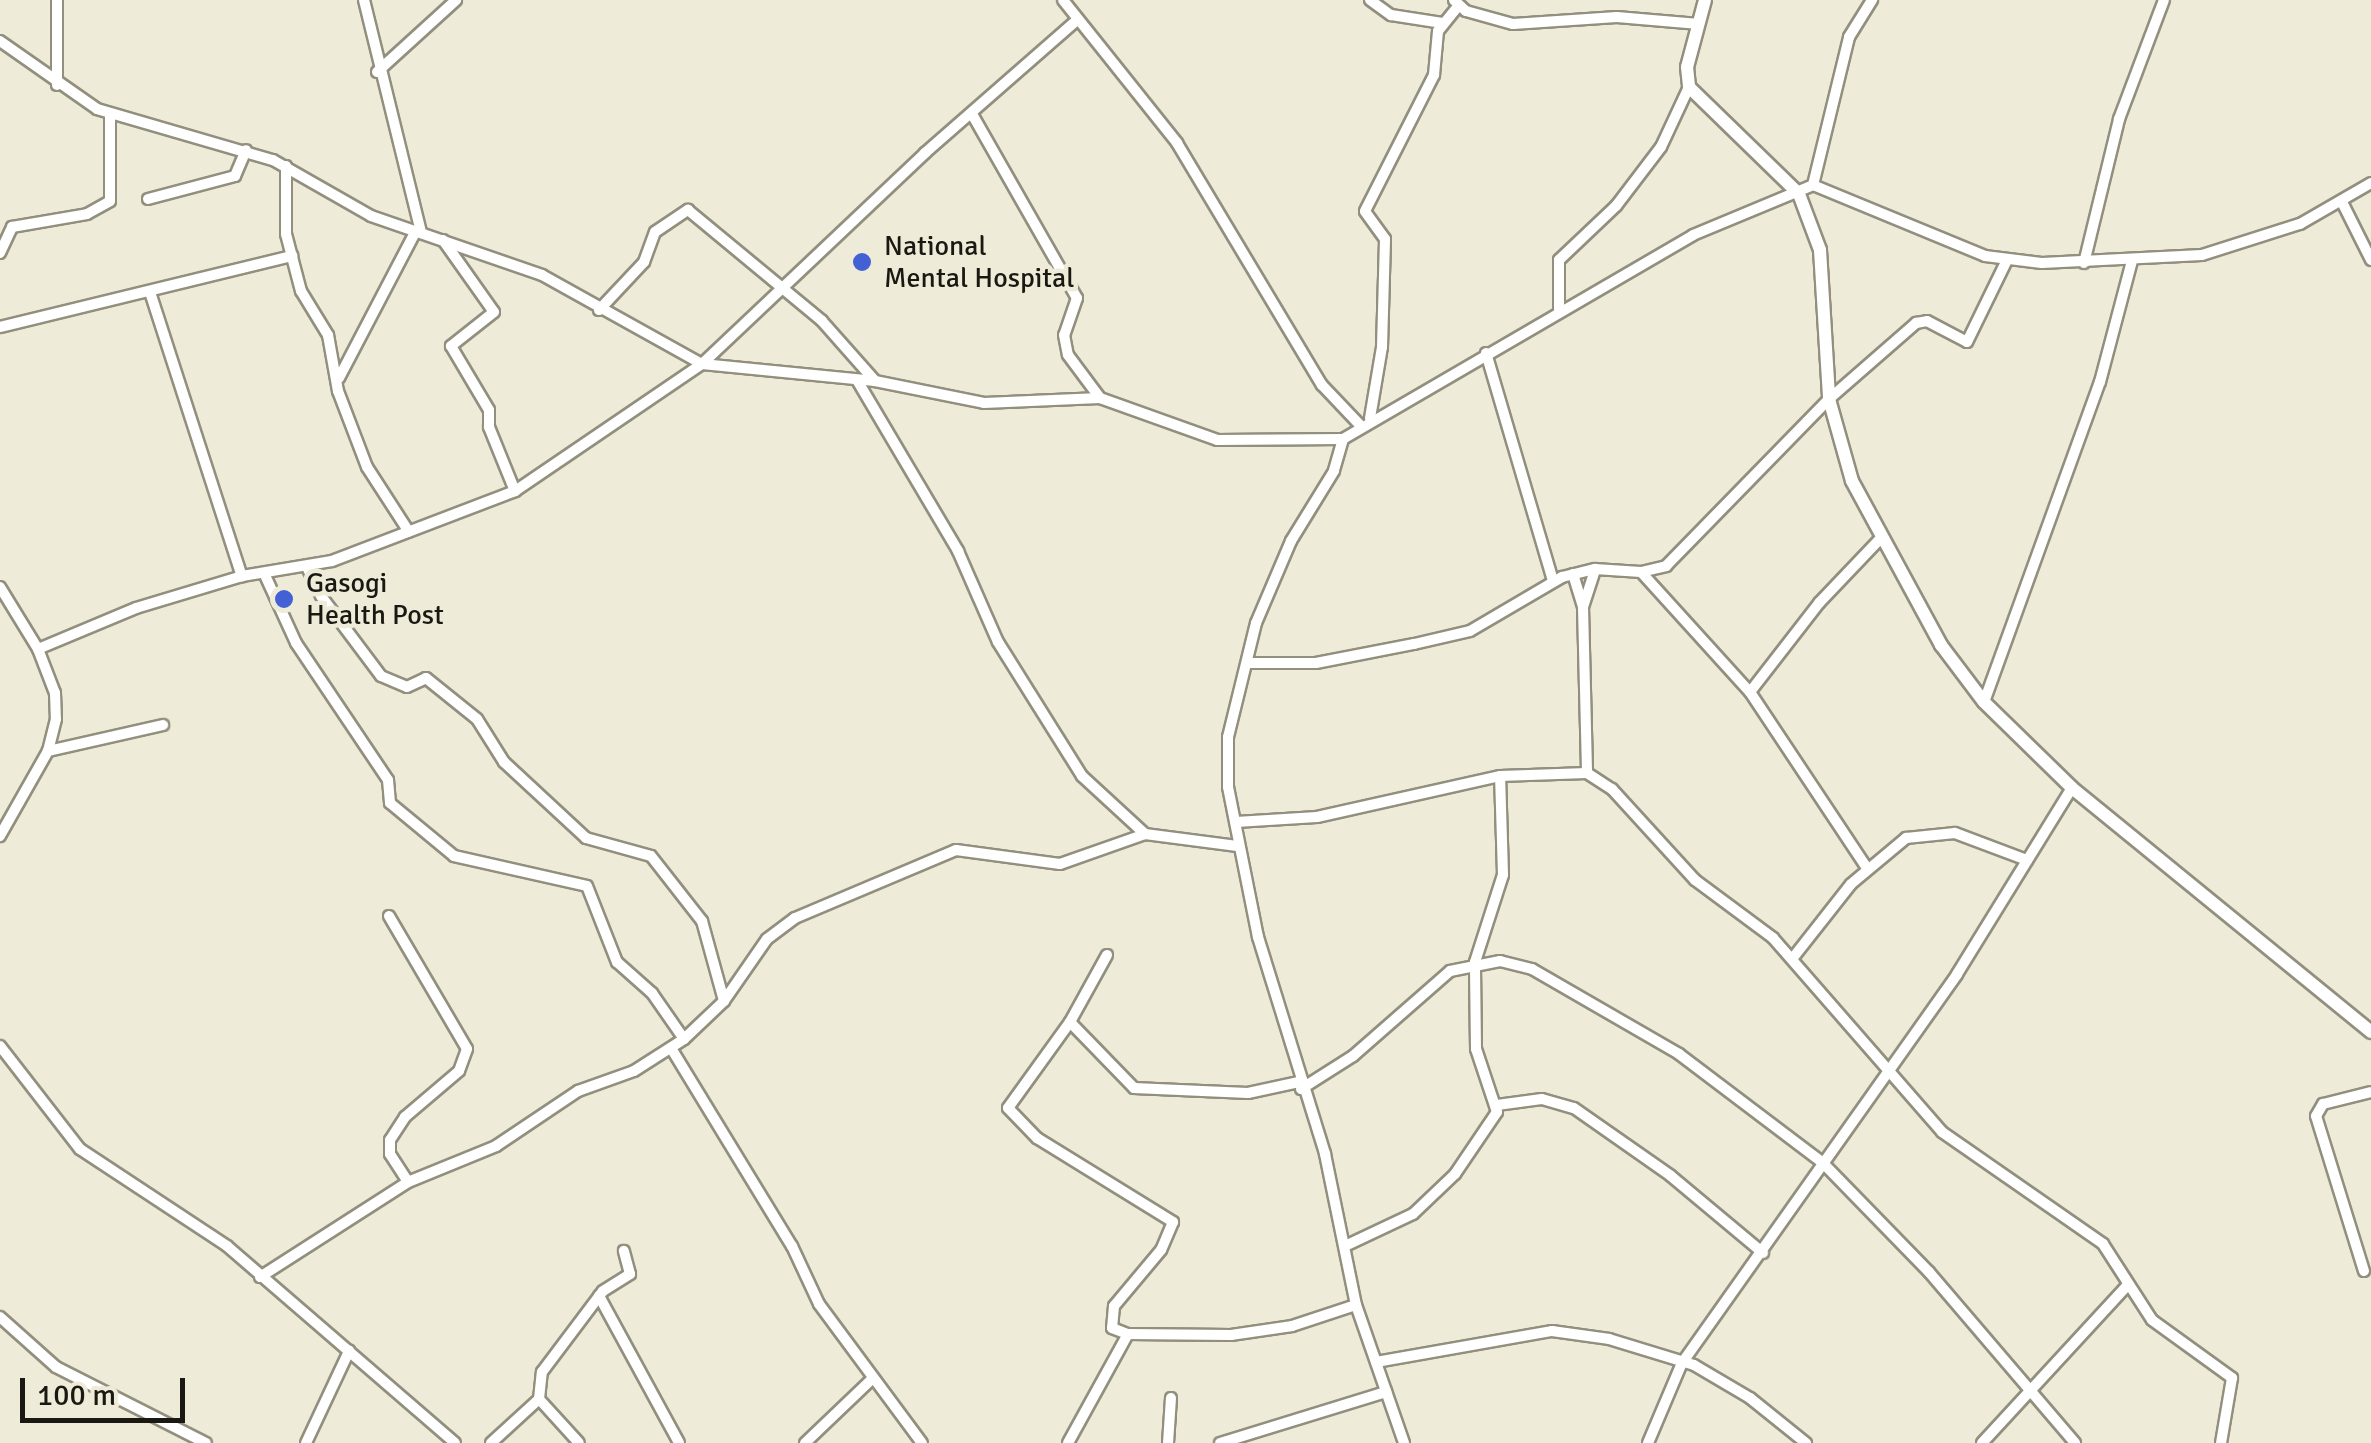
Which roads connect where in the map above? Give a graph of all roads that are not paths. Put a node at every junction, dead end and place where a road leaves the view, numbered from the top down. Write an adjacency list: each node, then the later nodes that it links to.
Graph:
1 (58, 0): 17 (street)
2 (364, 0): 16 (street)
3 (456, 0): 16 (street)
4 (1062, 0): 12 (street)
5 (1370, 0): 13 (street)
6 (1484, 0): 11 (street)
7 (1705, 0): 14 (street)
8 (1872, 0): 24 (street)
9 (2164, 0): 35 (street)
10 (1456, 3): 11 (street); 13 (street)
11 (1483, 14): 14 (street)
12 (1077, 20): 20 (street); 48 (street)
13 (1442, 23): 48 (street)
14 (1699, 24): 18 (street)
15 (0, 41): 17 (street)
16 (377, 72): 28 (street)
17 (57, 85): 19 (street)
18 (1689, 87): 25 (street); 39 (street)
19 (110, 114): 21 (street); 30 (street)
20 (972, 114): 36 (street); 46 (street)
21 (246, 150): 22 (street); 26 (street)
22 (286, 166): 28 (street); 31 (street)
23 (2371, 183): 27 (street)
24 (1813, 185): 25 (street); 34 (street)
25 (1799, 194): 39 (street); 47 (street)
26 (148, 199)
27 (2342, 202): 32 (street); 33 (street)
28 (418, 231): 29 (street); 43 (street)
29 (444, 240): 38 (street); 50 (street)
30 (0, 253)
31 (292, 256): 37 (street); 43 (street)
32 (2371, 260)
33 (2132, 261): 35 (street); 65 (street)
34 (2006, 262): 35 (street); 47 (street)
35 (2084, 263)
36 (780, 285): 38 (street); 42 (street); 45 (street)
37 (150, 292): 40 (street); 58 (street)
38 (599, 310): 42 (street)
39 (1560, 310): 41 (street)
40 (0, 326)
41 (1486, 353): 48 (street); 59 (street)
42 (702, 364): 44 (street); 50 (street)
43 (338, 379): 51 (street)
44 (857, 380): 45 (street); 72 (street)
45 (875, 381): 46 (street)
46 (1100, 398): 49 (street)
47 (1829, 399): 52 (street); 55 (street)
48 (1365, 422): 49 (street)
49 (1343, 440): 63 (street)
50 (515, 491): 51 (street)
51 (409, 532): 53 (street)
52 (1879, 540): 64 (street); 65 (street)
53 (307, 567): 56 (street); 81 (street)
54 (1595, 569): 55 (street); 57 (street); 61 (street)
55 (1641, 572): 64 (street)
56 (264, 573): 58 (street); 84 (street)
57 (1573, 574): 59 (street); 61 (street)
58 (242, 576): 62 (street)
59 (1553, 582): 63 (street)
60 (0, 587): 62 (street)
61 (1583, 607): 68 (street)
62 (38, 649): 67 (street)
63 (1248, 663): 71 (street)
64 (1750, 692): 76 (street)
65 (1984, 702): 70 (street)
66 (162, 725): 67 (street)
67 (48, 751): 73 (street)
68 (1587, 773): 69 (street); 79 (street)
69 (1500, 776): 71 (street); 80 (street)
70 (2072, 788): 75 (street); 83 (street)
71 (1236, 822): 74 (street)
72 (1145, 834): 74 (street); 81 (street)
73 (0, 836)
74 (1238, 846): 88 (street)
75 (2027, 860): 76 (street); 87 (street)
76 (1868, 868): 79 (street)
77 (389, 916): 92 (street)
78 (1108, 955): 82 (street)
79 (1792, 959): 87 (street)
80 (1474, 962): 88 (street); 90 (street); 91 (street)
81 (724, 1001): 84 (street)
82 (1070, 1022): 88 (street); 102 (street)
83 (2371, 1032)
84 (684, 1039): 86 (street)
85 (0, 1046): 97 (street)
86 (671, 1048): 92 (street); 106 (street)
87 (1884, 1068): 91 (street); 98 (street)
88 (1300, 1085): 93 (street)
89 (2371, 1092): 96 (street)
90 (1497, 1105): 93 (street); 95 (street)
91 (1822, 1162): 95 (street); 107 (street)
92 (408, 1182): 97 (street)
93 (1345, 1246): 100 (street)
94 (624, 1251): 99 (street)
95 (1763, 1253): 105 (street)
96 (2364, 1271)
97 (260, 1277): 103 (street)
98 (2127, 1286): 107 (street); 127 (street)
99 (599, 1296): 110 (street); 116 (street)
100 (1356, 1305): 102 (street); 104 (street)
101 (0, 1317): 111 (street)
102 (1128, 1334): 119 (street)
103 (350, 1351): 112 (street); 113 (street)
104 (1376, 1362): 105 (street); 108 (street)
105 (1682, 1362): 123 (street); 124 (street)
106 (872, 1378): 117 (street); 118 (street)
107 (2026, 1391): 125 (street); 126 (street)
108 (1386, 1392): 121 (street); 122 (street)
109 (1172, 1398): 120 (street)
110 (539, 1400): 114 (street); 115 (street)
111 (206, 1443)
112 (306, 1443)
113 (456, 1443)
114 (491, 1443)
115 (579, 1443)
116 (679, 1443)
117 (806, 1443)
118 (922, 1443)
119 (1068, 1443)
120 (1168, 1443)
121 (1220, 1443)
122 (1404, 1443)
123 (1648, 1443)
124 (1806, 1443)
125 (1982, 1443)
126 (2075, 1443)
127 (2221, 1443)

